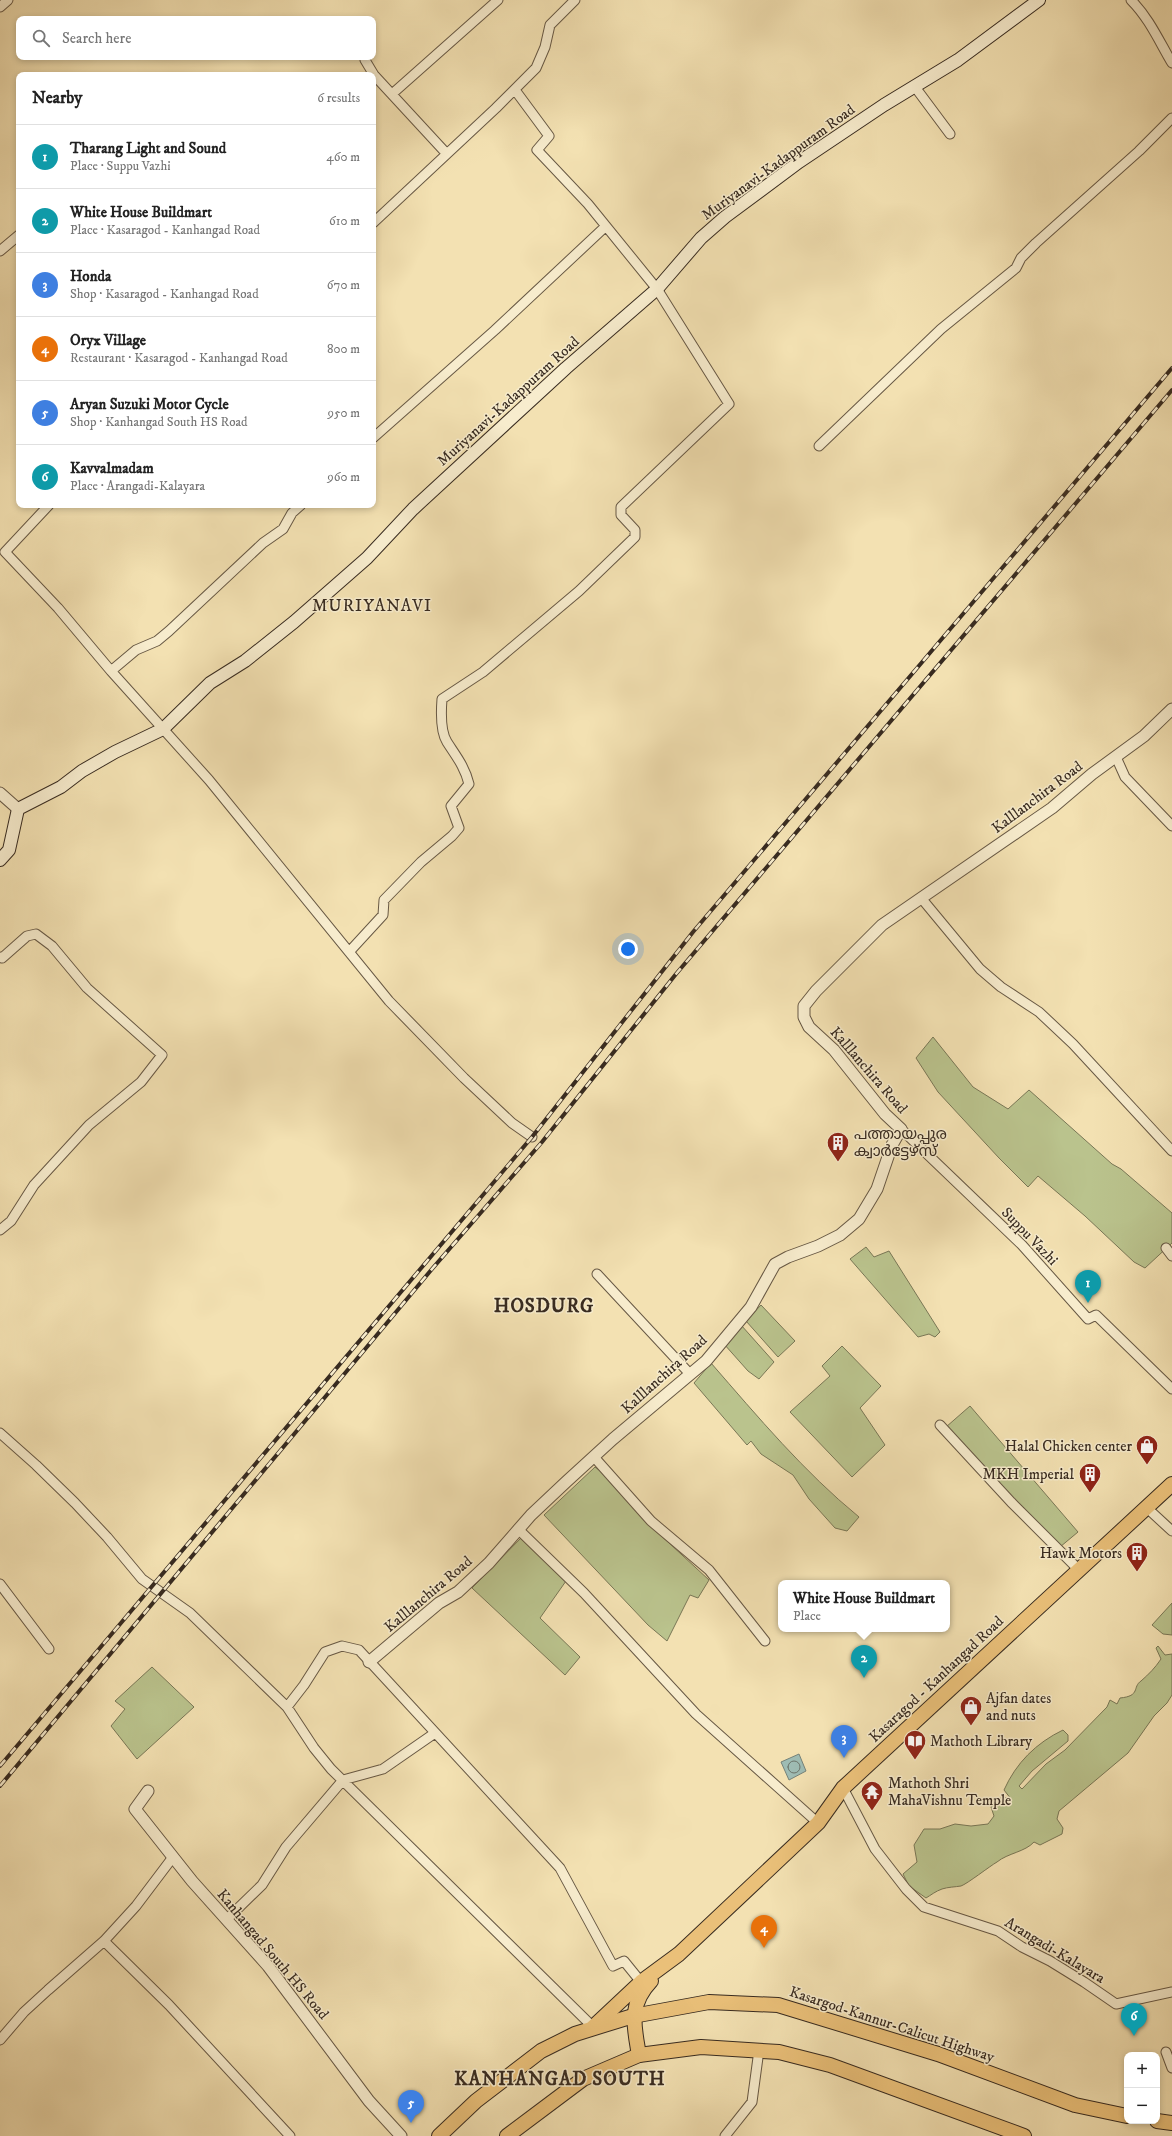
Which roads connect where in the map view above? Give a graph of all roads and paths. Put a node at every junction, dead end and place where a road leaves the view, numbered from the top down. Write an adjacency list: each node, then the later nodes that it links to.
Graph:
1 (498, 0): 11 (street)
2 (575, 0): 10 (street)
3 (1039, 0): 9 (main road, Muriyanavi-Kadappuram Road)
4 (1131, 0): 6 (street)
5 (365, 60): 7 (street)
6 (1172, 63)
7 (372, 72)
8 (376, 77): 11 (street)
9 (915, 87): 13 (street); 19 (main road, Muriyanavi-Kadappuram Road)
10 (515, 90): 14 (street); 16 (street)
11 (392, 94): 14 (street)
12 (1172, 118): 21 (street)
13 (950, 134)
14 (446, 153): 15 (street)
15 (376, 220)
16 (606, 226): 19 (street); 20 (street)
17 (16, 238): 18 (street)
18 (0, 251)
19 (657, 289): 26 (main road, Muriyanavi-Kadappuram Road); 33 (street)
20 (376, 435)
21 (819, 446)
22 (46, 508): 24 (street)
23 (298, 508): 24 (street)
24 (112, 671): 26 (street)
25 (1172, 709): 27 (street, Kalllanchira Road)
26 (163, 729): 29 (main road, Muriyanavi-Kadappuram Road); 33 (street)
27 (1116, 757): 30 (street); 32 (street, Kalllanchira Road)
28 (0, 793): 29 (street)
29 (18, 809): 31 (main road)
30 (1172, 826)
31 (0, 860)
32 (922, 899): 35 (street, Kalllanchira Road); 37 (street)
33 (349, 952): 36 (street)
34 (0, 957): 38 (street)
35 (900, 1129): 42 (street, Kalllanchira Road); 43 (street, Suppu Vazhi)
36 (532, 1137)
37 (1172, 1151)
38 (0, 1230)
39 (1166, 1248): 40 (street)
40 (1172, 1256)
41 (596, 1274): 42 (street)
42 (690, 1374): 46 (street, Kalllanchira Road)
43 (1172, 1389)
44 (940, 1425): 51 (street)
45 (0, 1433): 56 (street)
46 (594, 1457): 49 (street, Kalllanchira Road); 53 (street)
47 (1172, 1484): 48 (main road, Kasaragod - Kanhangad Road)
48 (1146, 1507): 50 (street); 51 (main road, Kasaragod - Kanhangad Road)
49 (518, 1529): 55 (street, Kalllanchira Road); 61 (street)
50 (1172, 1531)
51 (1079, 1570): 59 (main road, Kasaragod - Kanhangad Road)
52 (0, 1584): 54 (street)
53 (765, 1641)
54 (50, 1649)
55 (369, 1662): 56 (street); 57 (street)
56 (287, 1707): 58 (street)
57 (435, 1733): 58 (street); 66 (street)
58 (343, 1780): 63 (street); 69 (street)
59 (843, 1788): 61 (main road, Kasaragod - Kanhangad Road); 67 (street, Arangadi-Kalayara)
60 (148, 1791): 62 (street, Kanhangad South HS Road)
61 (818, 1823): 65 (main road, Kasaragod - Kanhangad Road)
62 (173, 1857): 63 (street, Kanhangad South HS Road); 64 (street)
63 (227, 1919): 79 (street, Kanhangad South HS Road)
64 (104, 1941): 70 (street); 78 (street)
65 (678, 1954): 66 (main road, Kasaragod - Kanhangad Road); 68 (main road, Kasaragod - Kanhangad Road)
66 (641, 1982): 69 (main road, Kasaragod - Kanhangad Road)
67 (1172, 1992)
68 (633, 2016): 69 (main road, Kasargod-Kannur-Calicut Highway); 73 (main road, Kasaragod - Kanhangad Road); 75 (main road, Kasargod-Kannur-Calicut Highway)
69 (593, 2027): 80 (main road, Kasargod-Kannur-Calicut Highway)
70 (0, 2040)
71 (759, 2050): 73 (main road); 82 (street); 83 (main road)
72 (1166, 2052): 74 (street)
73 (639, 2055): 81 (main road)
74 (1172, 2068)
75 (1124, 2115)
76 (1160, 2121): 77 (main road)
77 (1172, 2123)
78 (290, 2136)
79 (401, 2136)
80 (440, 2136)
81 (508, 2136)
82 (725, 2136)
83 (1024, 2136)

